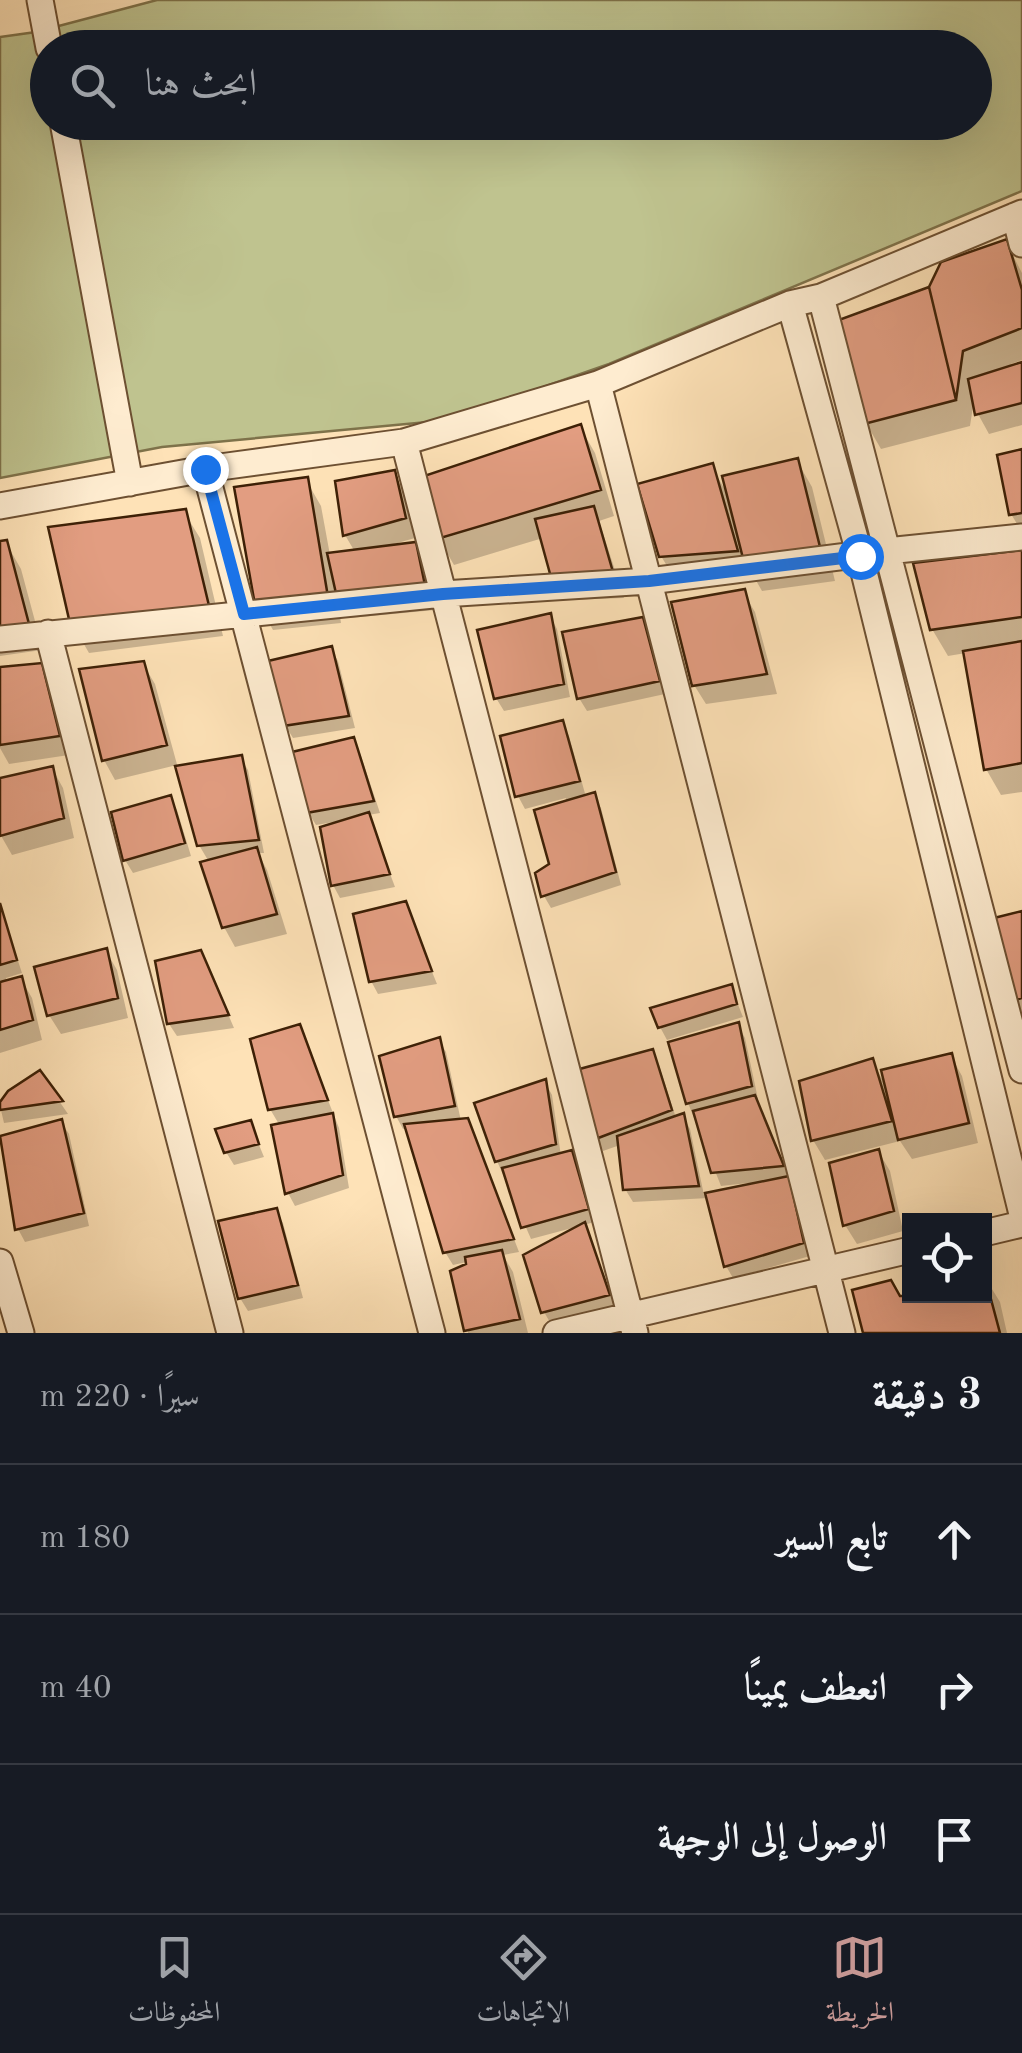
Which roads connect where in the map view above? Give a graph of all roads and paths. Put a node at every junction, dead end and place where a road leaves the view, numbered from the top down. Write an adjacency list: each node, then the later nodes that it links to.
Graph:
1 (40, 0): 2 (street)
2 (46, 30)
3 (66, 140): 11 (street)
4 (1018, 214): 5 (street); 6 (street)
5 (1022, 244)
6 (821, 297): 7 (street); 14 (street)
7 (790, 304): 8 (street); 15 (street)
8 (598, 384): 9 (street); 16 (street)
9 (404, 442): 10 (street); 17 (street)
10 (205, 469): 11 (street); 18 (street)
11 (130, 483): 12 (street)
12 (0, 506)
13 (1022, 538): 14 (street)
14 (887, 550): 15 (street); 21 (street)
15 (860, 556): 16 (street); 22 (street)
16 (649, 581): 17 (street); 27 (street)
17 (443, 594): 18 (street); 28 (street)
18 (244, 614): 19 (street); 31 (street)
19 (48, 634): 20 (street); 30 (street)
20 (0, 639)
21 (1022, 1070)
22 (1022, 1214)
23 (1022, 1224): 24 (street)
24 (992, 1231)
25 (902, 1252): 27 (street)
26 (0, 1262): 29 (street)
27 (826, 1270): 28 (street); 33 (street)
28 (632, 1324): 32 (street)
29 (21, 1333)
30 (230, 1333)
31 (432, 1333)
32 (556, 1333)
33 (842, 1333)

